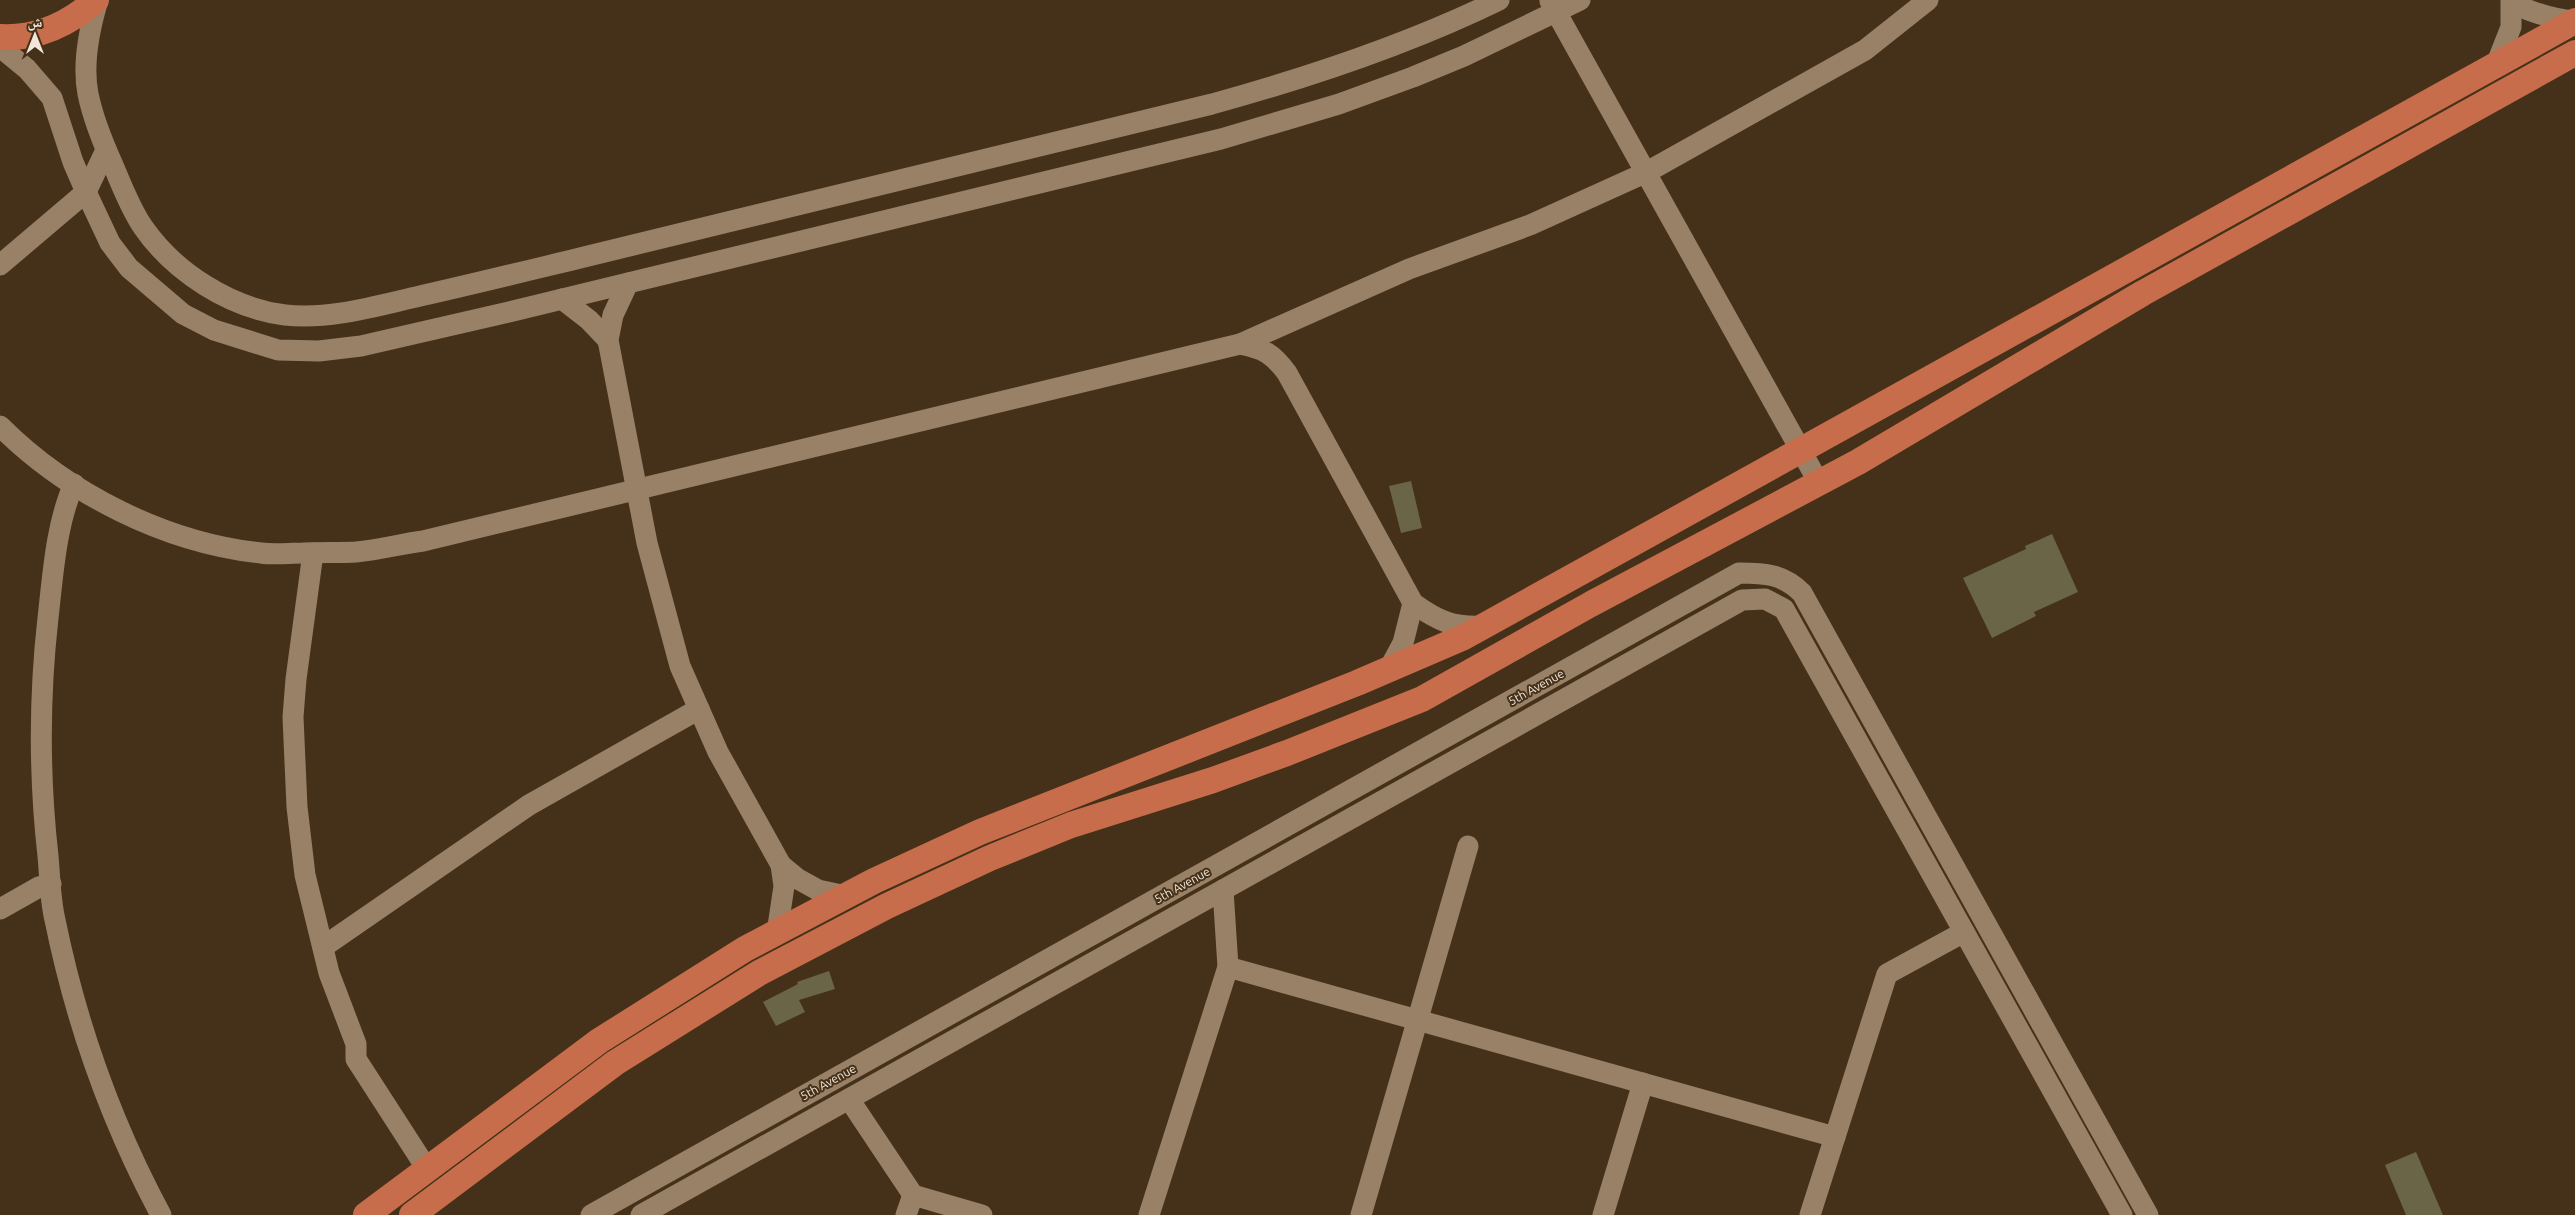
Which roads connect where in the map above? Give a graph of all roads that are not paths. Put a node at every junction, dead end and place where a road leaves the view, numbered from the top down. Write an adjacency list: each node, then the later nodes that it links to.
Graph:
1 (97, 0): 8 (main road); 12 (street)
2 (1499, 0): 12 (street)
3 (1580, 0): 6 (street)
4 (1928, 0): 13 (street)
5 (2511, 1): 7 (street); 11 (street)
6 (1553, 6): 13 (street); 16 (street)
7 (2575, 21): 11 (main road)
8 (0, 37)
9 (0, 47): 14 (street)
10 (2575, 53): 22 (main road)
11 (2496, 65): 21 (main road)
12 (106, 150): 14 (street)
13 (1647, 172): 19 (street); 21 (street)
14 (86, 192): 15 (street); 17 (street)
15 (0, 265)
16 (628, 283): 17 (street); 18 (street)
17 (562, 299): 18 (street)
18 (608, 340): 24 (street)
19 (1240, 344): 24 (street); 26 (street)
20 (0, 426): 23 (street)
21 (1801, 450): 22 (street); 27 (main road)
22 (1819, 483): 48 (main road)
23 (74, 484): 25 (street); 32 (street)
24 (637, 489): 25 (street); 29 (street)
25 (313, 553): 38 (street)
26 (1413, 603): 27 (street); 28 (street)
27 (1485, 626): 28 (main road)
28 (1389, 670): 34 (main road)
29 (699, 709): 31 (street); 38 (street)
30 (1468, 846): 40 (street)
31 (781, 865): 34 (street); 37 (street)
32 (51, 884): 35 (street); 46 (street)
33 (1223, 890): 36 (street, 5th Avenue); 39 (street); 42 (street, 5th Avenue)
34 (846, 896): 37 (main road)
35 (0, 909)
36 (1964, 932): 43 (street); 57 (street)
37 (776, 933): 44 (main road)
38 (323, 947): 44 (street)
39 (1228, 967): 40 (street); 53 (street)
40 (1418, 1020): 41 (street); 54 (street)
41 (1643, 1084): 43 (street); 55 (street)
42 (849, 1099): 45 (street); 50 (street, 5th Avenue)
43 (1835, 1137): 56 (street)
44 (427, 1170): 47 (main road)
45 (913, 1195): 51 (street); 52 (street)
46 (161, 1215)
47 (366, 1215)
48 (412, 1215)
49 (591, 1215): 58 (street, 5th Avenue)
50 (641, 1215)
51 (906, 1215)
52 (982, 1215)
53 (1150, 1215)
54 (1361, 1215)
55 (1603, 1215)
56 (1810, 1215)
57 (2122, 1215)
58 (2148, 1215)

